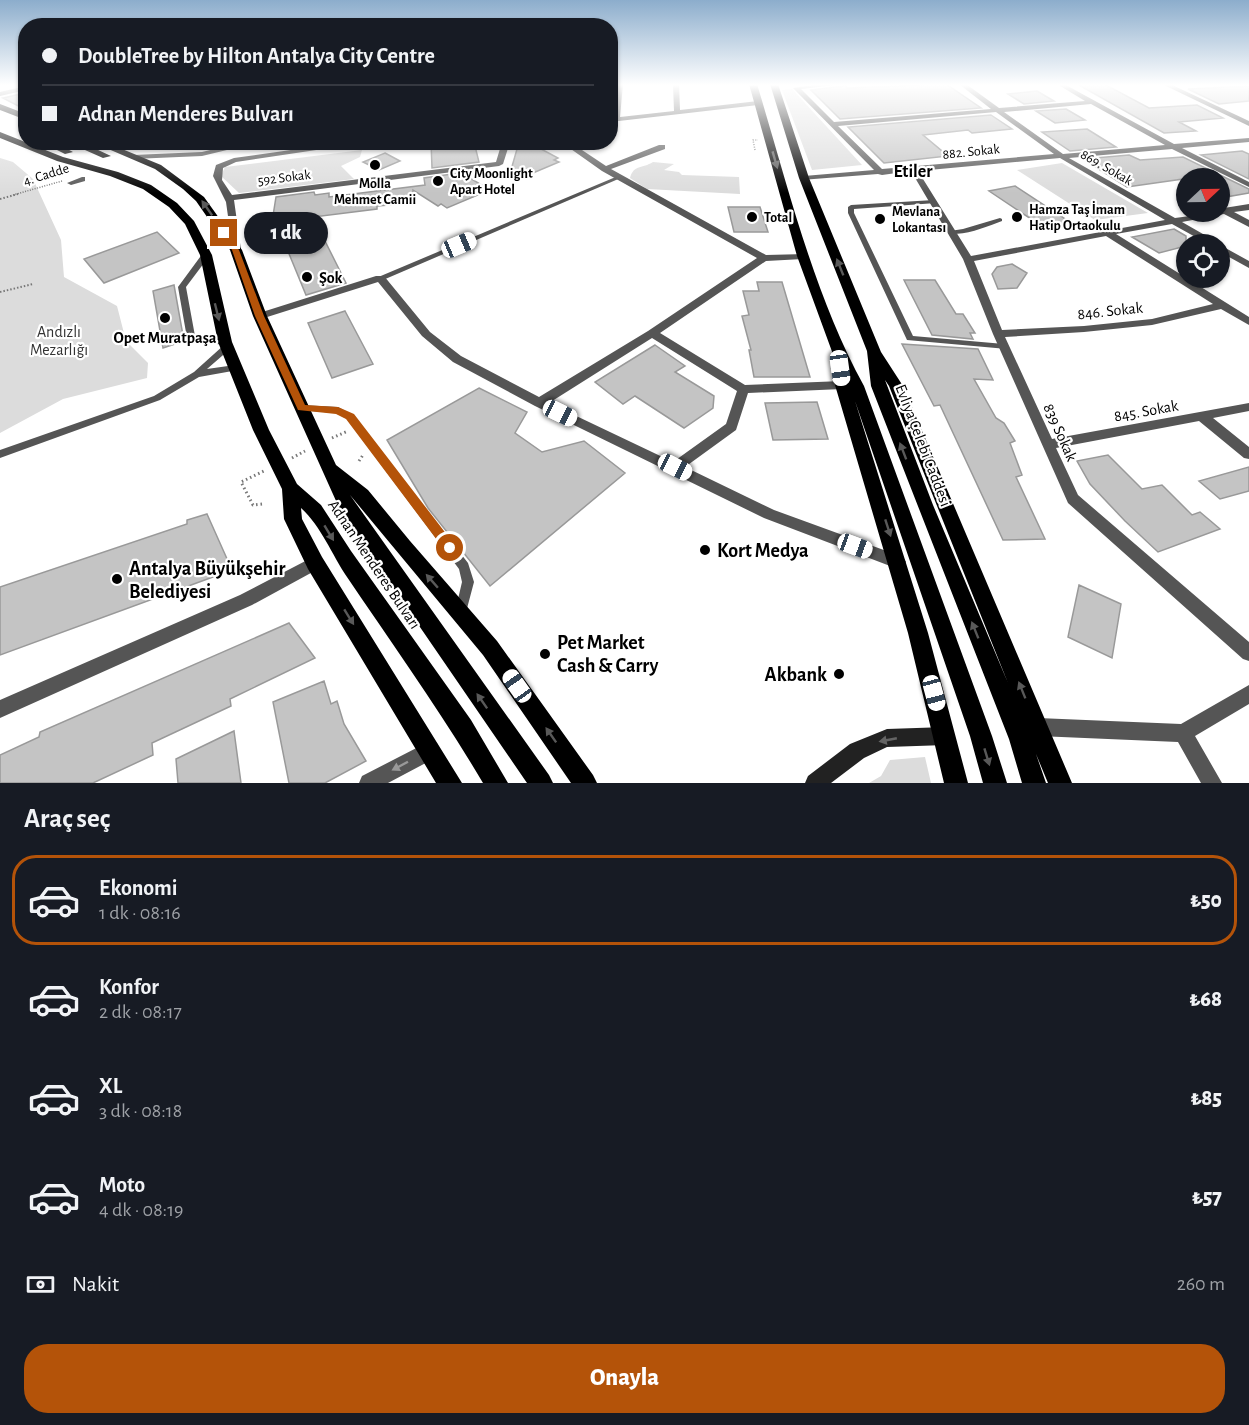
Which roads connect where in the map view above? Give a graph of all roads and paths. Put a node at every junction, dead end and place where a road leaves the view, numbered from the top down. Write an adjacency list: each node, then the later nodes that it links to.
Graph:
1 (763, 121): 56 (main road, one-way to 56)
2 (776, 121): 36 (main road)
3 (786, 121): 36 (main road, Evliya Çelebi Caddesi)
4 (831, 121): 8 (street)
5 (875, 121): 8 (street)
6 (1012, 121): 27 (street, 869. Sokak)
7 (1126, 121): 15 (street)
8 (835, 124): 32 (street)
9 (0, 125): 10 (main road)
10 (18, 132)
11 (0, 135): 14 (main road, Adnan Menderes Bulvarı)
12 (753, 140): 25 (path)
13 (1249, 140): 15 (street, 882. Sokak)
14 (18, 142)
15 (1172, 146): 27 (street, 882. Sokak); 38 (street)
16 (662, 147): 30 (street)
17 (38, 150): 33 (main road, Adnan Menderes Bulvarı)
18 (62, 150): 33 (main road)
19 (91, 150): 39 (main road, Adnan Menderes Bulvarı)
20 (116, 150): 28 (main road, Adnan Menderes Bulvarı)
21 (225, 150): 26 (street)
22 (308, 150): 29 (street)
23 (503, 150): 40 (street, 592 Sokak)
24 (576, 150): 30 (street)
25 (755, 150)
26 (217, 152): 28 (street); 29 (street)
27 (1061, 156): 31 (street, 882. Sokak); 48 (street, 869. Sokak)
28 (134, 157): 39 (main road, Adnan Menderes Bulvarı)
29 (234, 160): 40 (street)
30 (605, 169): 35 (street)
31 (914, 170): 32 (street, 882. Sokak); 42 (street, 839 Sokak)
32 (882, 173): 36 (street, 882. Sokak)
33 (114, 174): 55 (main road, Adnan Menderes Bulvarı)
34 (86, 176): 37 (street); 41 (path, 4. Cadde)
35 (620, 177): 57 (street); 60 (lane)
36 (804, 178): 71 (main road, Evliya Çelebi Caddesi, one-way to 36)
37 (71, 183)
38 (1249, 186)
39 (188, 187): 53 (main road, Adnan Menderes Bulvarı, one-way to 39)
40 (229, 198): 53 (street)
41 (0, 199)
42 (933, 202): 50 (street, 839 Sokak); 69 (lane)
43 (1249, 207): 44 (street)
44 (1230, 210)
45 (1230, 214): 49 (street)
46 (1176, 219): 48 (street)
47 (1000, 220): 50 (lane)
48 (1171, 220): 51 (street); 52 (street, 869. Sokak)
49 (1249, 224)
50 (952, 232): 58 (street, 839 Sokak)
51 (1106, 232): 58 (street); 63 (street)
52 (1196, 234)
53 (236, 250): 64 (main road, Adnan Menderes Bulvarı)
54 (1230, 254): 59 (street)
55 (206, 255): 68 (main road, Adnan Menderes Bulvarı, one-way to 68); 68 (lane)
56 (803, 256): 57 (street); 70 (main road)
57 (764, 258): 66 (street)
58 (968, 259): 67 (street, 839 Sokak)
59 (1249, 265)
60 (380, 279): 64 (street); 76 (street)
61 (33, 284): 62 (path)
62 (0, 292)
63 (1223, 305): 65 (street); 67 (street, 846. Sokak)
64 (260, 316): 78 (main road, Adnan Menderes Bulvarı)
65 (1249, 322)
66 (652, 333): 75 (street); 76 (street)
67 (998, 334): 69 (street, 839 Sokak)
68 (226, 345): 72 (main road, Adnan Menderes Bulvarı); 73 (lane)
69 (1004, 347): 82 (street, 839 Sokak)
70 (838, 351): 74 (main road); 111 (main road, one-way to 111)
71 (874, 351): 100 (main road, one-way to 71); 112 (main road, Evliya Çelebi Caddesi, one-way to 71)
72 (236, 368): 73 (lane); 92 (main road, Adnan Menderes Bulvarı)
73 (197, 374): 85 (lane)
74 (842, 385): 75 (street); 94 (main road, one-way to 94)
75 (743, 389): 89 (street)
76 (539, 403): 89 (street)
77 (1249, 406): 79 (street, 845. Sokak)
78 (301, 408): 91 (main road, Adnan Menderes Bulvarı); 96 (lane)
79 (1203, 417): 82 (street, 845. Sokak); 86 (street)
80 (350, 430): 81 (path)
81 (330, 439)
82 (1049, 444): 97 (street, 839 Sokak)
83 (310, 449): 87 (path)
84 (363, 453): 88 (path)
85 (0, 454)
86 (1249, 454)
87 (290, 458)
88 (359, 461)
89 (675, 467): 94 (street)
90 (270, 468): 93 (path)
91 (331, 468): 96 (main road, one-way to 91); 107 (main road, Adnan Menderes Bulvarı, one-way to 91)
92 (291, 489): 95 (main road); 106 (main road, Adnan Menderes Bulvarı, one-way to 106)
93 (262, 504)
94 (898, 562): 102 (main road)
95 (315, 563): 99 (street); 103 (main road, one-way to 103)
96 (461, 614): 108 (main road, one-way to 96)
97 (1249, 653)
98 (1249, 694): 101 (street)
99 (0, 709)
100 (1038, 727): 101 (street); 113 (main road)
101 (1183, 733): 114 (street)
102 (946, 736): 109 (street, one-way to 109); 110 (main road)
103 (430, 750): 104 (street, one-way to 104); 105 (main road)
104 (369, 783)
105 (450, 783)
106 (496, 783)
107 (541, 783)
108 (585, 783)
109 (815, 783)
110 (956, 783)
111 (995, 783)
112 (1034, 783)
113 (1060, 783)
114 (1212, 783)

